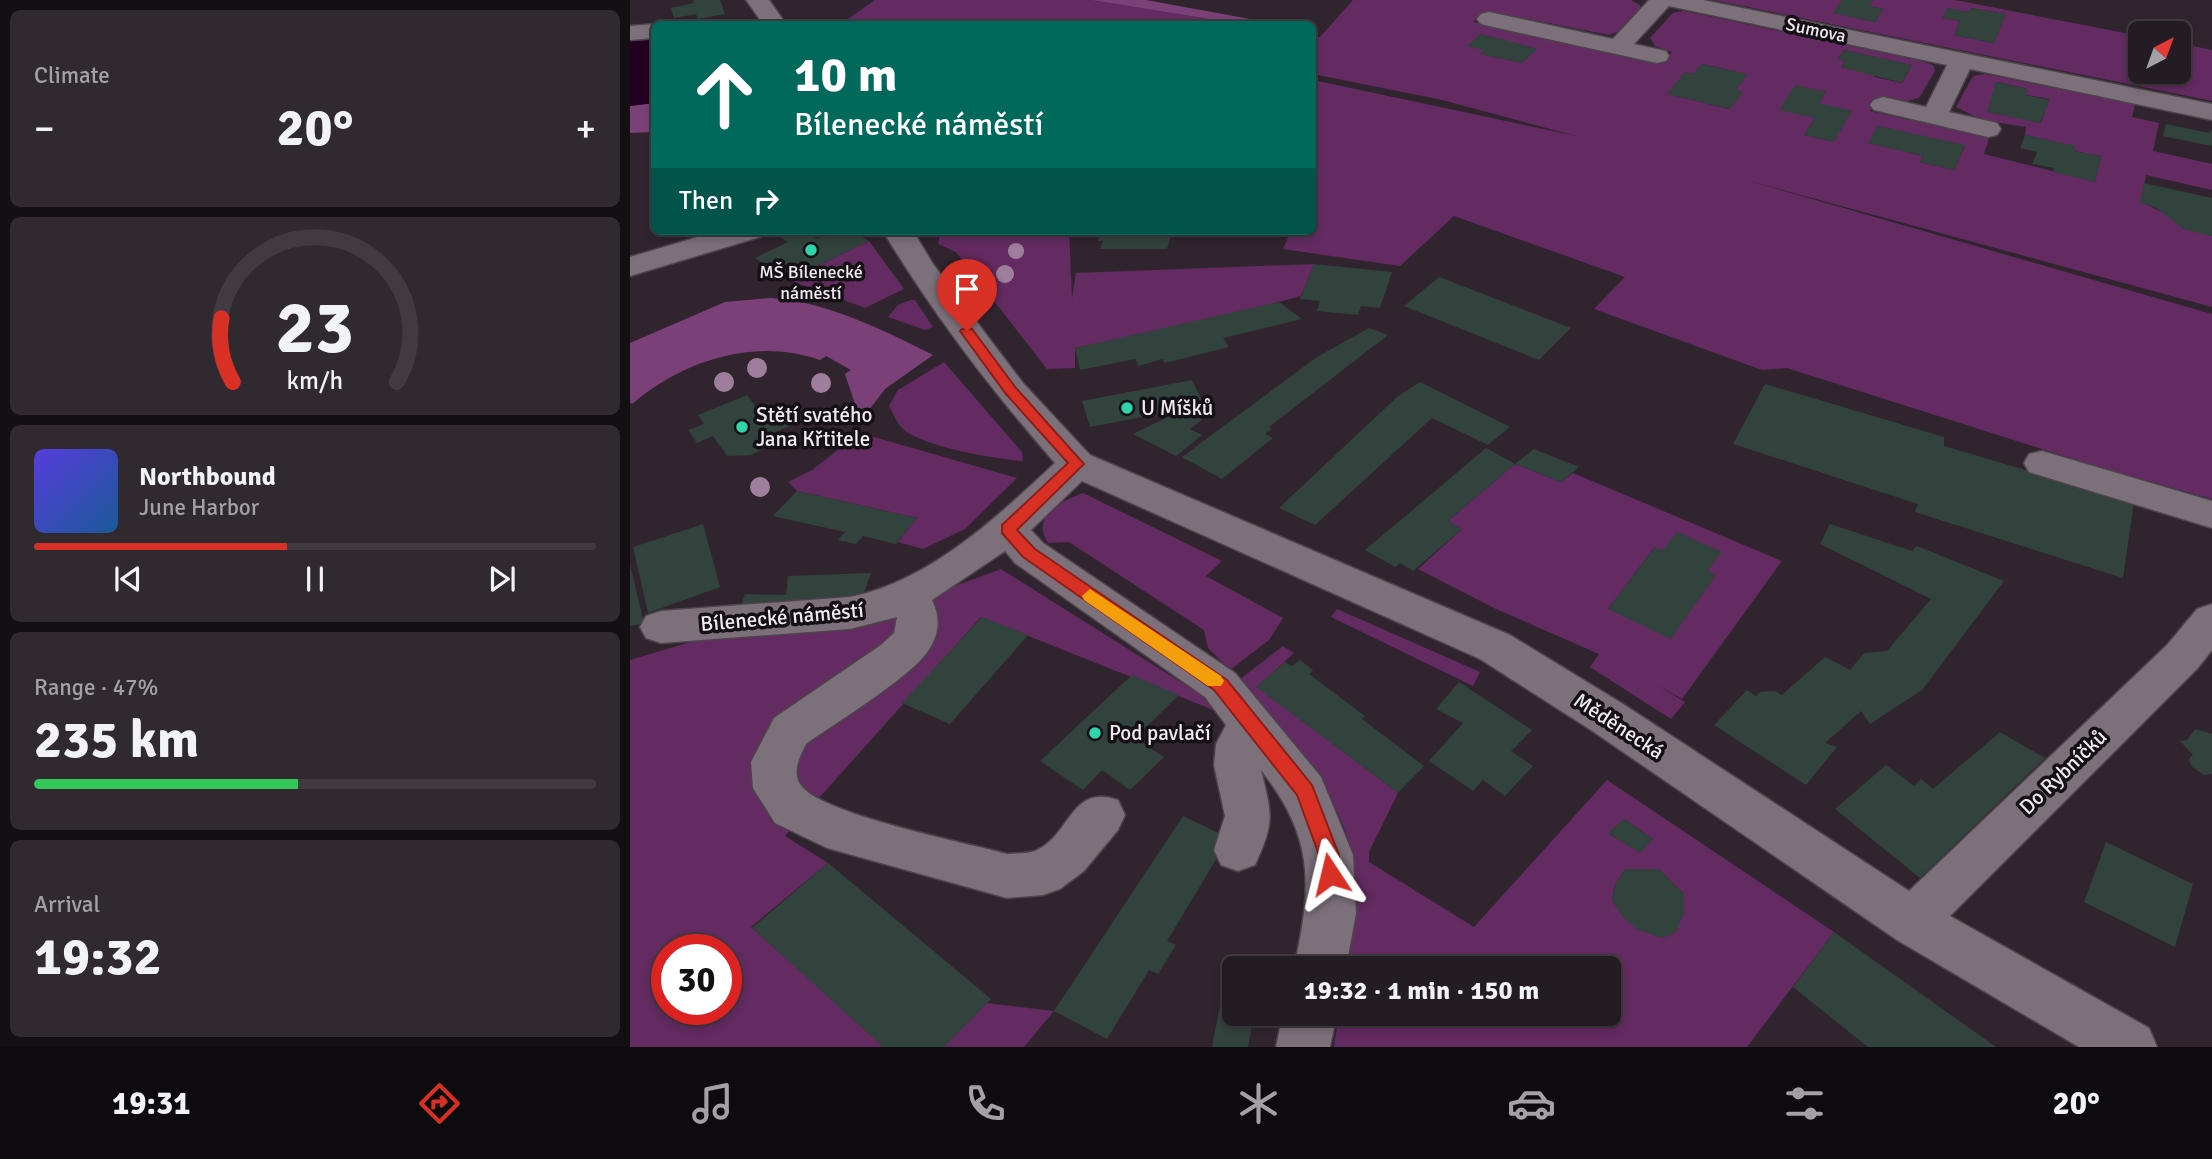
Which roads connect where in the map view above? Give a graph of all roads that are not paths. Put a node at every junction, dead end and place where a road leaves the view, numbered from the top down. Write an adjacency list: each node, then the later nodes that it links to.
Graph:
1 (757, 0): 5 (street)
2 (1662, 0): 8 (street)
3 (1670, 0): 10 (street, Sumova)
4 (1489, 19): 8 (street)
5 (772, 21)
6 (651, 31): 7 (street)
7 (630, 33)
8 (1618, 47): 9 (street)
9 (1657, 56)
10 (1962, 60): 12 (street, Sumova); 13 (street)
11 (1884, 105): 13 (street)
12 (2212, 112)
13 (1934, 117): 14 (street)
14 (1989, 129)
15 (739, 235): 17 (street)
16 (900, 235): 19 (street)
17 (630, 267)
18 (2042, 463): 20 (street)
19 (1077, 464): 21 (street, Bílenecké náměstí); 28 (street, Měděnecká)
20 (2212, 516)
21 (1008, 529): 22 (street, Bílenecké náměstí); 25 (street)
22 (909, 595): 24 (street, Bílenecké náměstí); 26 (street)
23 (2212, 620): 28 (street, Do Rybníčků)
24 (661, 628)
25 (1250, 723): 27 (street); 29 (street)
26 (1101, 815)
27 (1238, 849)
28 (1915, 923): 32 (street, Měděnecká)
29 (1322, 956)
30 (1307, 1026): 31 (street)
31 (1303, 1047)
32 (2130, 1047)

